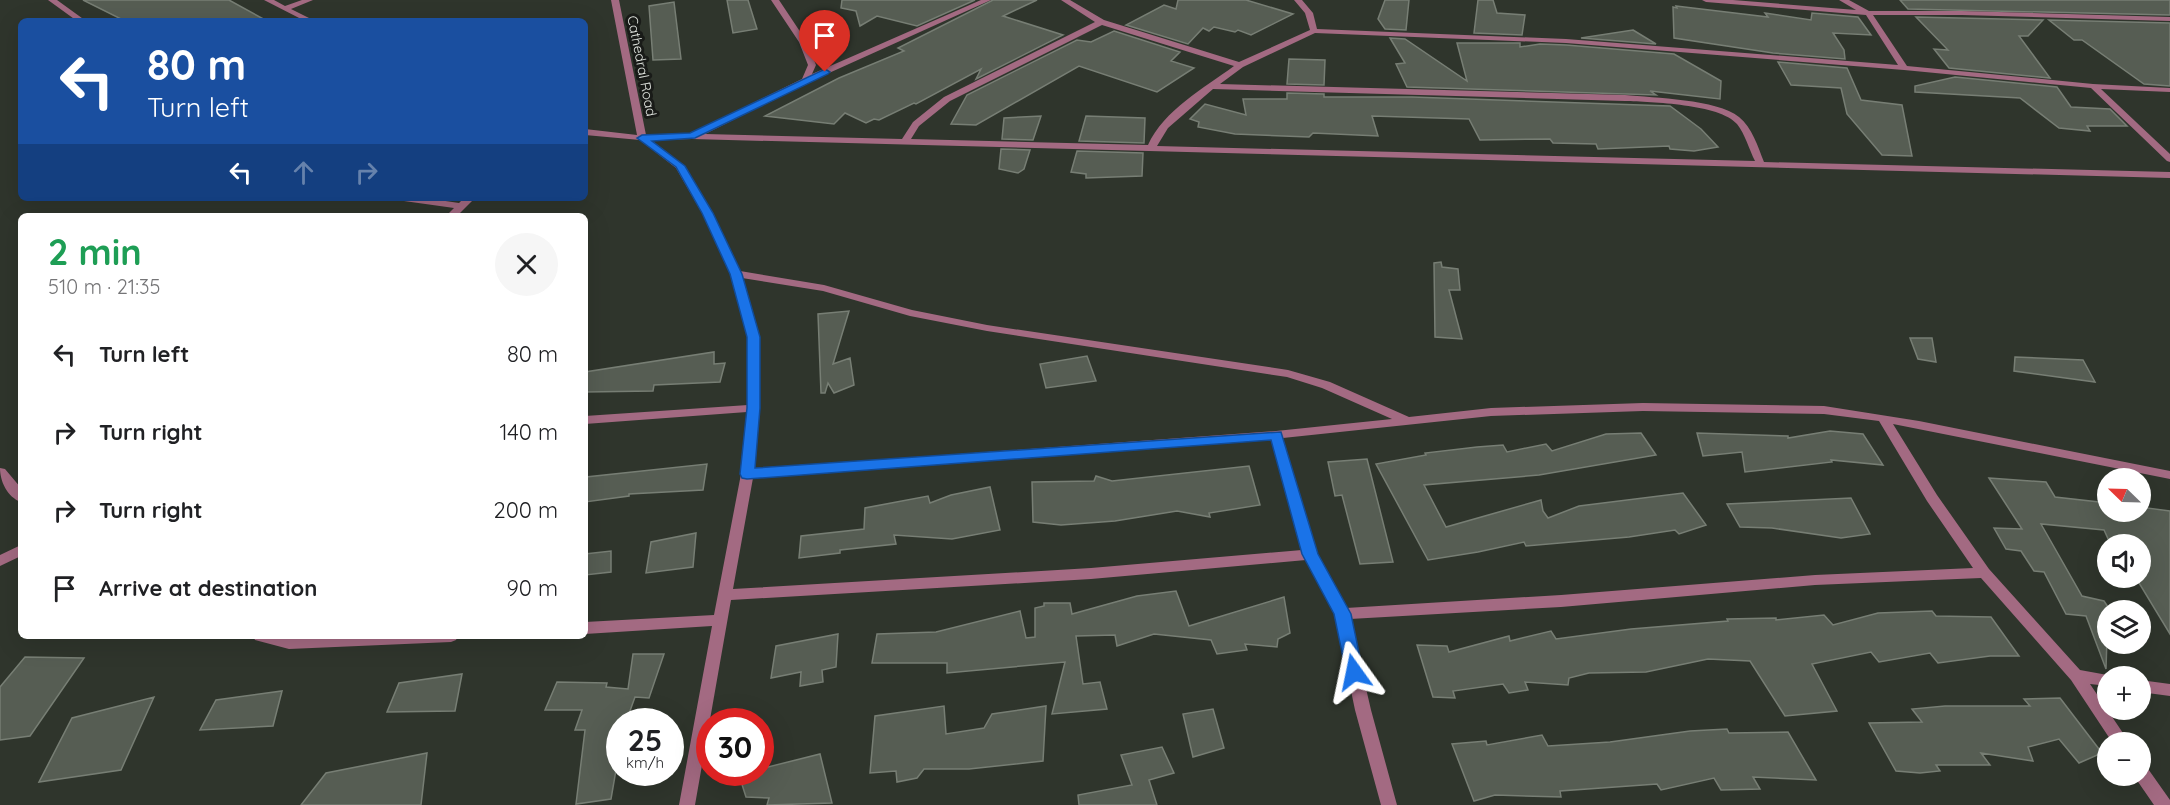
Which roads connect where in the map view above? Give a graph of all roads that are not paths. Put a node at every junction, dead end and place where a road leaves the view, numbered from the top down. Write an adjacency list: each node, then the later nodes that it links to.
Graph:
1 (52, 0): 13 (street)
2 (268, 0): 11 (street)
3 (309, 0): 11 (street)
4 (615, 0): 26 (street, Cathedral Road)
5 (775, 0): 20 (street)
6 (987, 0): 20 (street)
7 (1065, 0): 16 (street)
8 (1298, 0): 17 (street)
9 (1706, 0): 12 (street)
10 (1843, 0): 12 (street)
11 (286, 8): 14 (street)
12 (1868, 13): 15 (street); 19 (street)
13 (78, 18)
14 (305, 18)
15 (2170, 19)
16 (1101, 22): 18 (street); 27 (street)
17 (1314, 31): 18 (street); 19 (street)
18 (1240, 65): 21 (street)
19 (1904, 68): 22 (street)
20 (806, 80): 25 (street)
21 (1212, 86): 28 (street); 30 (street)
22 (2093, 86): 23 (street); 29 (street)
23 (2170, 90)
24 (588, 132): 26 (street)
25 (692, 136): 26 (street); 27 (street)
26 (642, 138): 36 (street)
27 (905, 142): 28 (street)
28 (1152, 147): 30 (street)
29 (2170, 159)
30 (1760, 163): 31 (street)
31 (2170, 175)
32 (425, 201): 34 (street)
33 (467, 201): 34 (street)
34 (461, 206): 35 (street)
35 (454, 213)
36 (736, 274): 37 (street); 40 (street)
37 (754, 408): 39 (street); 43 (street)
38 (1883, 418): 40 (street); 44 (street); 49 (street)
39 (588, 420)
40 (1408, 420): 41 (street)
41 (1276, 435): 43 (street); 47 (street)
42 (0, 472): 45 (street)
43 (747, 474): 50 (street)
44 (2170, 475)
45 (18, 493)
46 (18, 552): 48 (street)
47 (1310, 554): 50 (street); 51 (street)
48 (0, 561)
49 (1984, 573): 51 (street); 56 (street)
50 (725, 595): 52 (street)
51 (1342, 614): 63 (street)
52 (720, 620): 53 (street); 62 (street)
53 (588, 628)
54 (272, 639): 55 (street)
55 (382, 639)
56 (2076, 675): 57 (street); 60 (street)
57 (2097, 678)
58 (2151, 687): 59 (street)
59 (2170, 690)
60 (2114, 732)
61 (2151, 786): 64 (street)
62 (687, 805)
63 (1389, 805)
64 (2164, 805)

